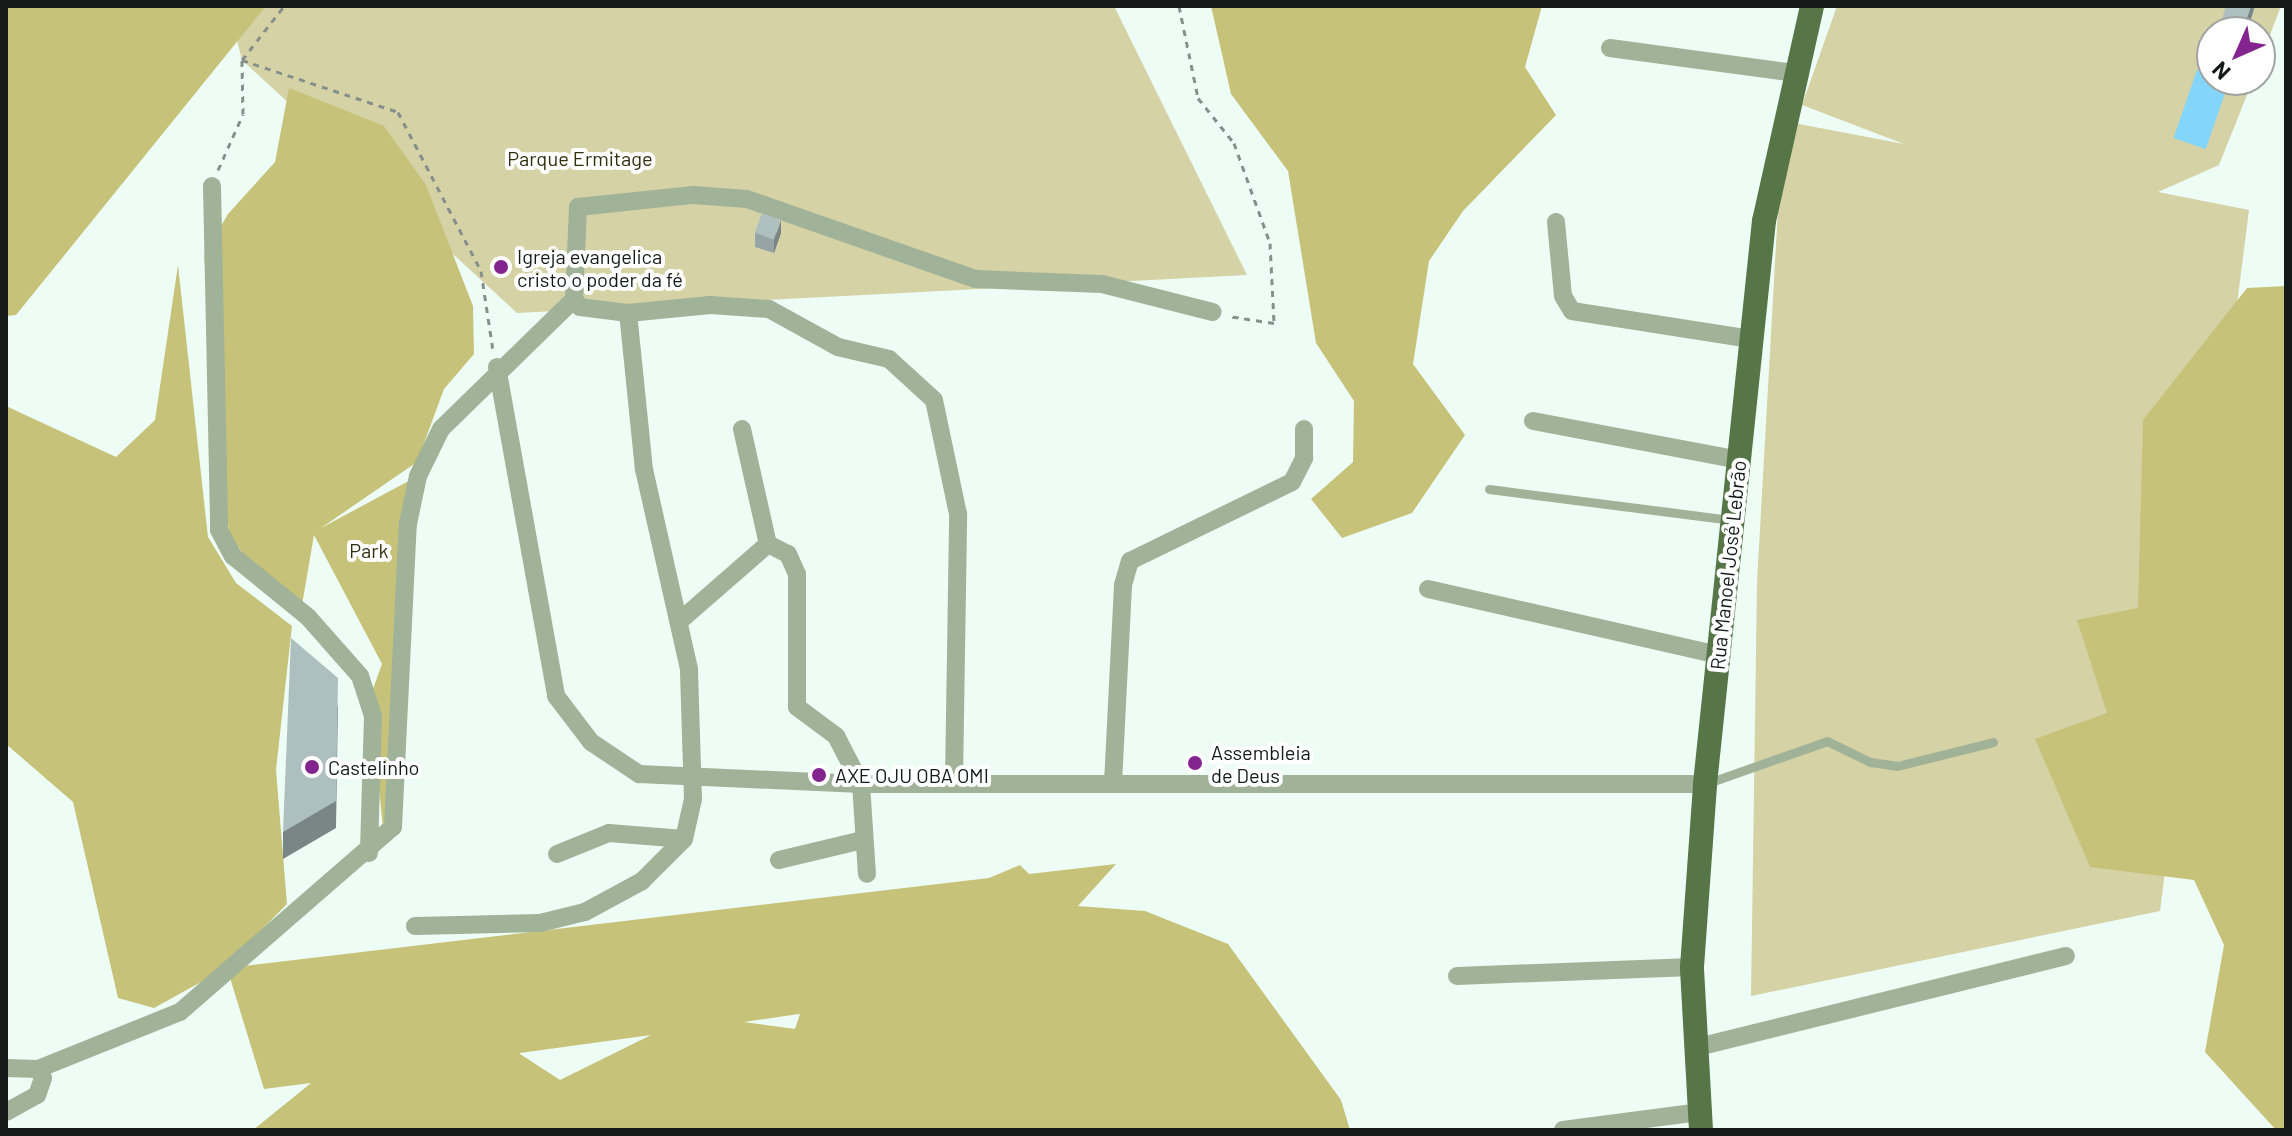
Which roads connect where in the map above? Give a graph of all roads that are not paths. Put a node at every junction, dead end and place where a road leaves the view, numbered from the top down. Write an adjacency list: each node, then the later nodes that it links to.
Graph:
1 (1806, 7): 3 (main road, Rua Manoel José Lebrão)
2 (1610, 48): 3 (street)
3 (1794, 73): 9 (main road, Rua Manoel José Lebrão)
4 (212, 186): 29 (street)
5 (1556, 222): 9 (street)
6 (574, 299): 7 (street); 8 (street); 10 (street)
7 (1213, 312)
8 (628, 313): 19 (street); 23 (street)
9 (1751, 339): 14 (main road, Rua Manoel José Lebrão)
10 (497, 367): 22 (street); 29 (street)
11 (1533, 421): 14 (street)
12 (742, 429): 17 (street)
13 (1304, 429): 24 (street)
14 (1740, 460): 16 (main road, Rua Manoel José Lebrão)
15 (1489, 489): 16 (lane)
16 (1732, 520): 20 (main road, Rua Manoel José Lebrão)
17 (768, 544): 19 (street); 25 (street)
18 (1428, 589): 20 (street)
19 (682, 619): 22 (street)
20 (1719, 655): 26 (main road, Rua Manoel José Lebrão)
21 (1993, 742): 26 (lane)
22 (691, 780): 25 (street); 27 (street)
23 (954, 780): 24 (street); 25 (street)
24 (1113, 783): 26 (street)
25 (861, 784): 28 (street)
26 (1705, 784): 35 (main road, Rua Manoel José Lebrão)
27 (684, 839): 30 (street); 33 (street)
28 (863, 840): 31 (street); 32 (street)
29 (369, 853): 39 (street)
30 (557, 854)
31 (779, 860)
32 (867, 874)
33 (415, 926)
34 (2066, 956): 37 (street)
35 (1692, 967): 36 (street); 37 (main road, Rua Manoel José Lebrão)
36 (1457, 976)
37 (1694, 1048): 41 (main road, Rua Manoel José Lebrão)
38 (6, 1068): 39 (street)
39 (38, 1069): 40 (street)
40 (6, 1112)
41 (1700, 1121): 42 (street)
42 (1563, 1130)

